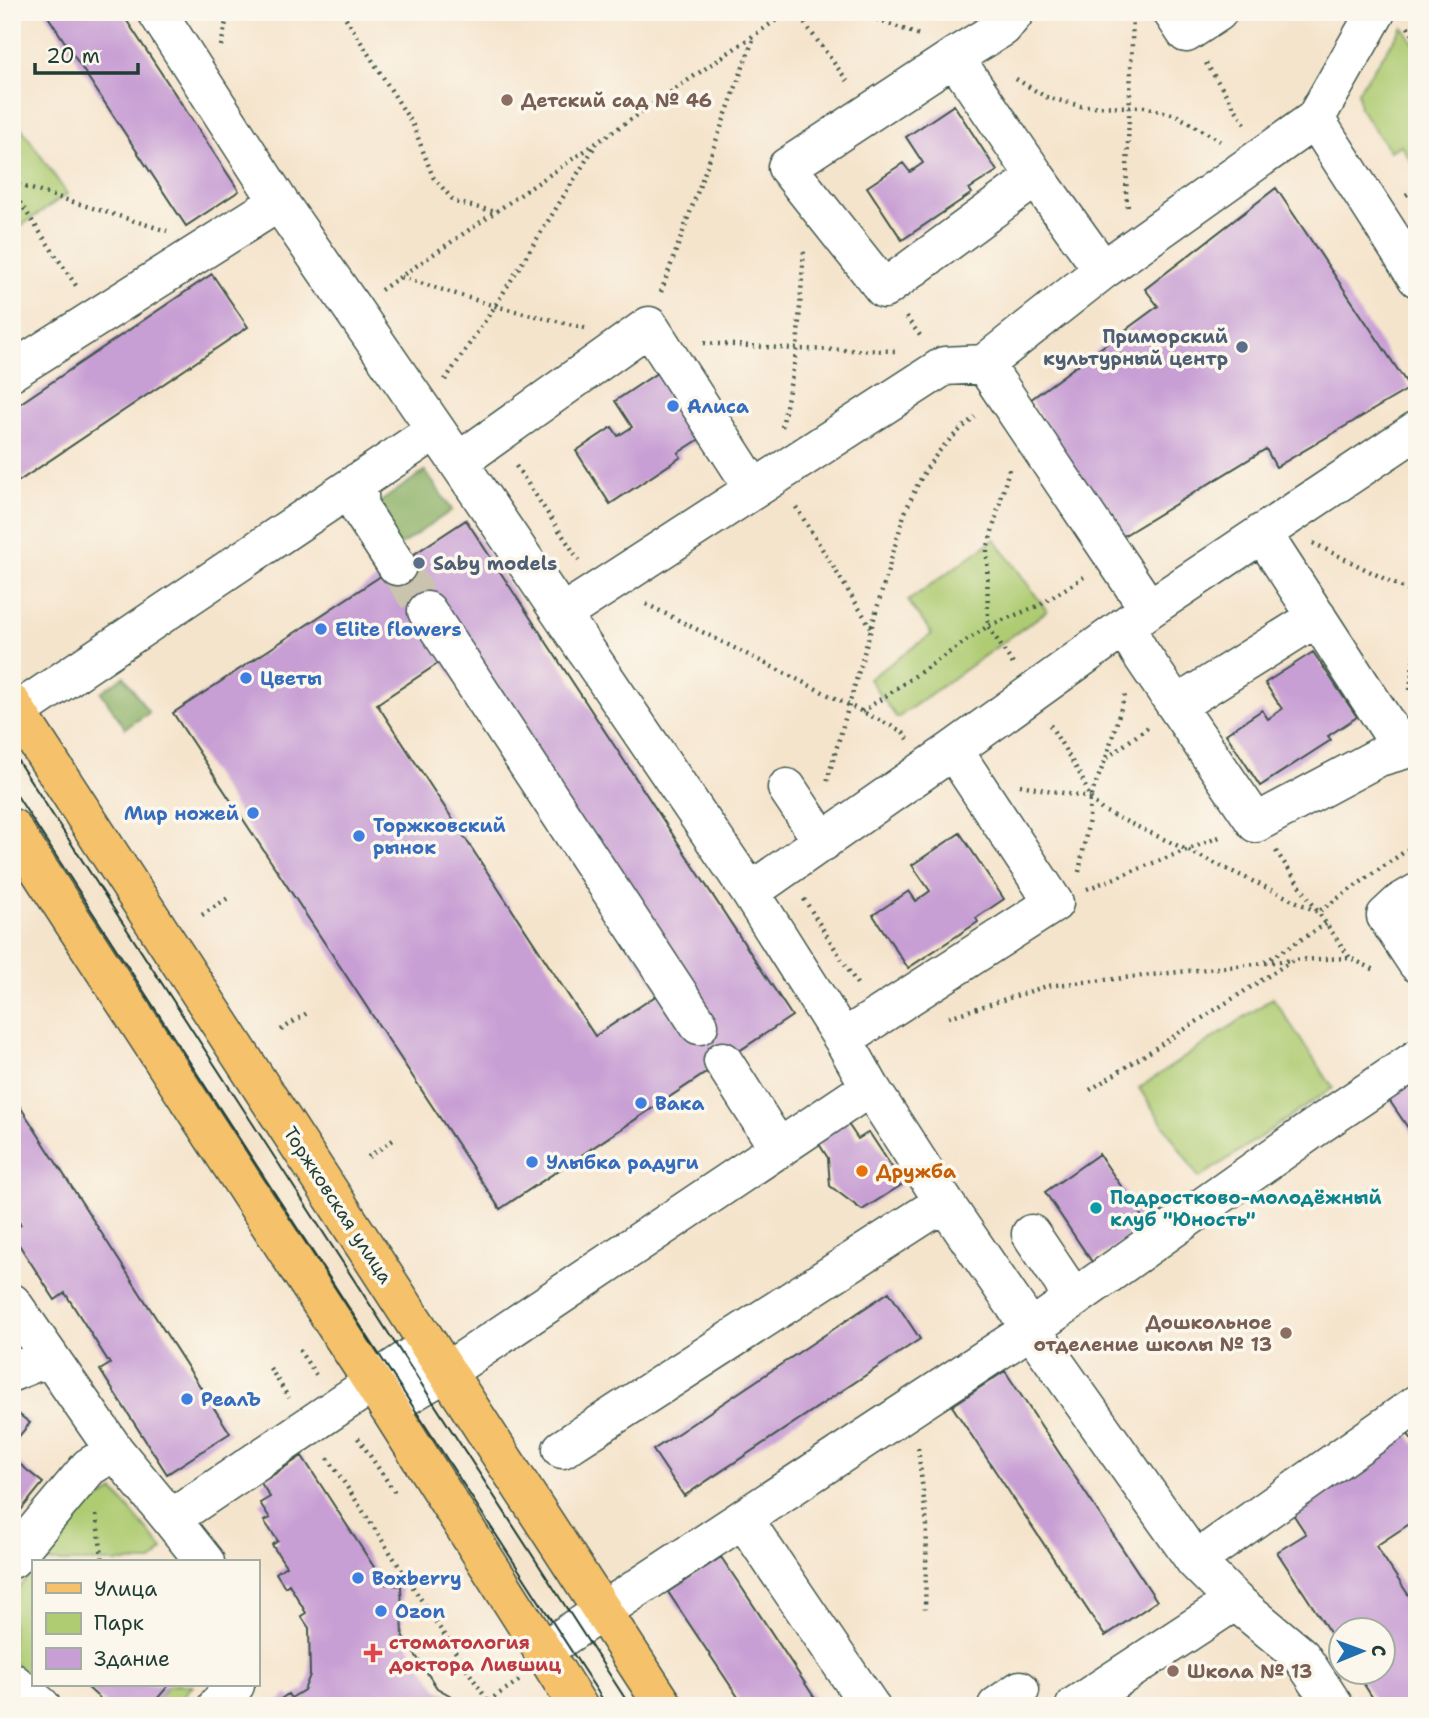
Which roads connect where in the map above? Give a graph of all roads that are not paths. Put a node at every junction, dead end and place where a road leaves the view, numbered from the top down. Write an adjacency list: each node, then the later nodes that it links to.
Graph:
1 (157, 12): 9 (lane)
2 (1015, 12): 6 (lane)
3 (1218, 12): 5 (lane)
4 (1376, 12): 7 (lane)
5 (1179, 23)
6 (961, 53): 8 (lane); 8 (lane)
7 (1315, 119): 10 (lane); 11 (lane)
8 (1036, 177): 10 (lane)
9 (279, 202): 12 (lane); 14 (lane)
10 (1103, 270): 13 (lane)
11 (1417, 278)
12 (12, 371)
13 (1003, 393): 18 (lane); 24 (lane)
14 (430, 421): 16 (lane); 17 (lane)
15 (1417, 430): 19 (lane)
16 (458, 463): 18 (lane); 22 (lane)
17 (358, 482): 20 (lane); 26 (lane)
18 (765, 482): 22 (lane)
19 (1268, 528): 23 (lane); 24 (lane)
20 (397, 566)
21 (427, 611): 35 (lane)
22 (562, 614): 32 (lane)
23 (1317, 617): 25 (lane); 27 (lane)
24 (1137, 628): 25 (lane); 28 (lane)
25 (1177, 705): 27 (lane)
26 (14, 710): 47 (main road, Торжковская улица)
27 (1410, 748)
28 (952, 764): 31 (lane); 36 (lane)
29 (787, 788): 31 (lane)
30 (12, 828): 49 (main road)
31 (823, 842): 32 (lane)
32 (750, 892): 36 (lane)
33 (1417, 893): 34 (lane)
34 (1417, 963)
35 (699, 1025)
36 (843, 1039): 39 (lane)
37 (1417, 1059): 43 (lane)
38 (723, 1062): 40 (lane)
39 (870, 1087): 40 (lane); 41 (lane)
40 (779, 1149): 47 (lane)
41 (944, 1202): 45 (lane); 51 (lane)
42 (1031, 1234): 43 (lane)
43 (1073, 1297): 45 (lane)
44 (12, 1303): 46 (lane)
45 (1031, 1329): 53 (lane); 56 (lane)
46 (49, 1357): 48 (lane); 52 (lane)
47 (438, 1358): 49 (lane); 58 (main road, Торжковская улица)
48 (12, 1372)
49 (380, 1395): 54 (lane); 59 (main road)
50 (1417, 1404): 56 (lane)
51 (562, 1448)
52 (115, 1451): 54 (lane); 55 (lane)
53 (744, 1520): 58 (lane); 66 (lane)
54 (183, 1546)
55 (12, 1559)
56 (1195, 1561): 57 (lane)
57 (1235, 1601): 67 (lane); 68 (lane)
58 (603, 1612): 59 (lane); 65 (main road, Торжковская улица)
59 (531, 1665): 64 (main road)
60 (12, 1682): 62 (lane)
61 (235, 1686): 63 (lane)
62 (41, 1706)
63 (217, 1706)
64 (578, 1706)
65 (664, 1706)
66 (870, 1706)
67 (1075, 1706)
68 (1334, 1706)

